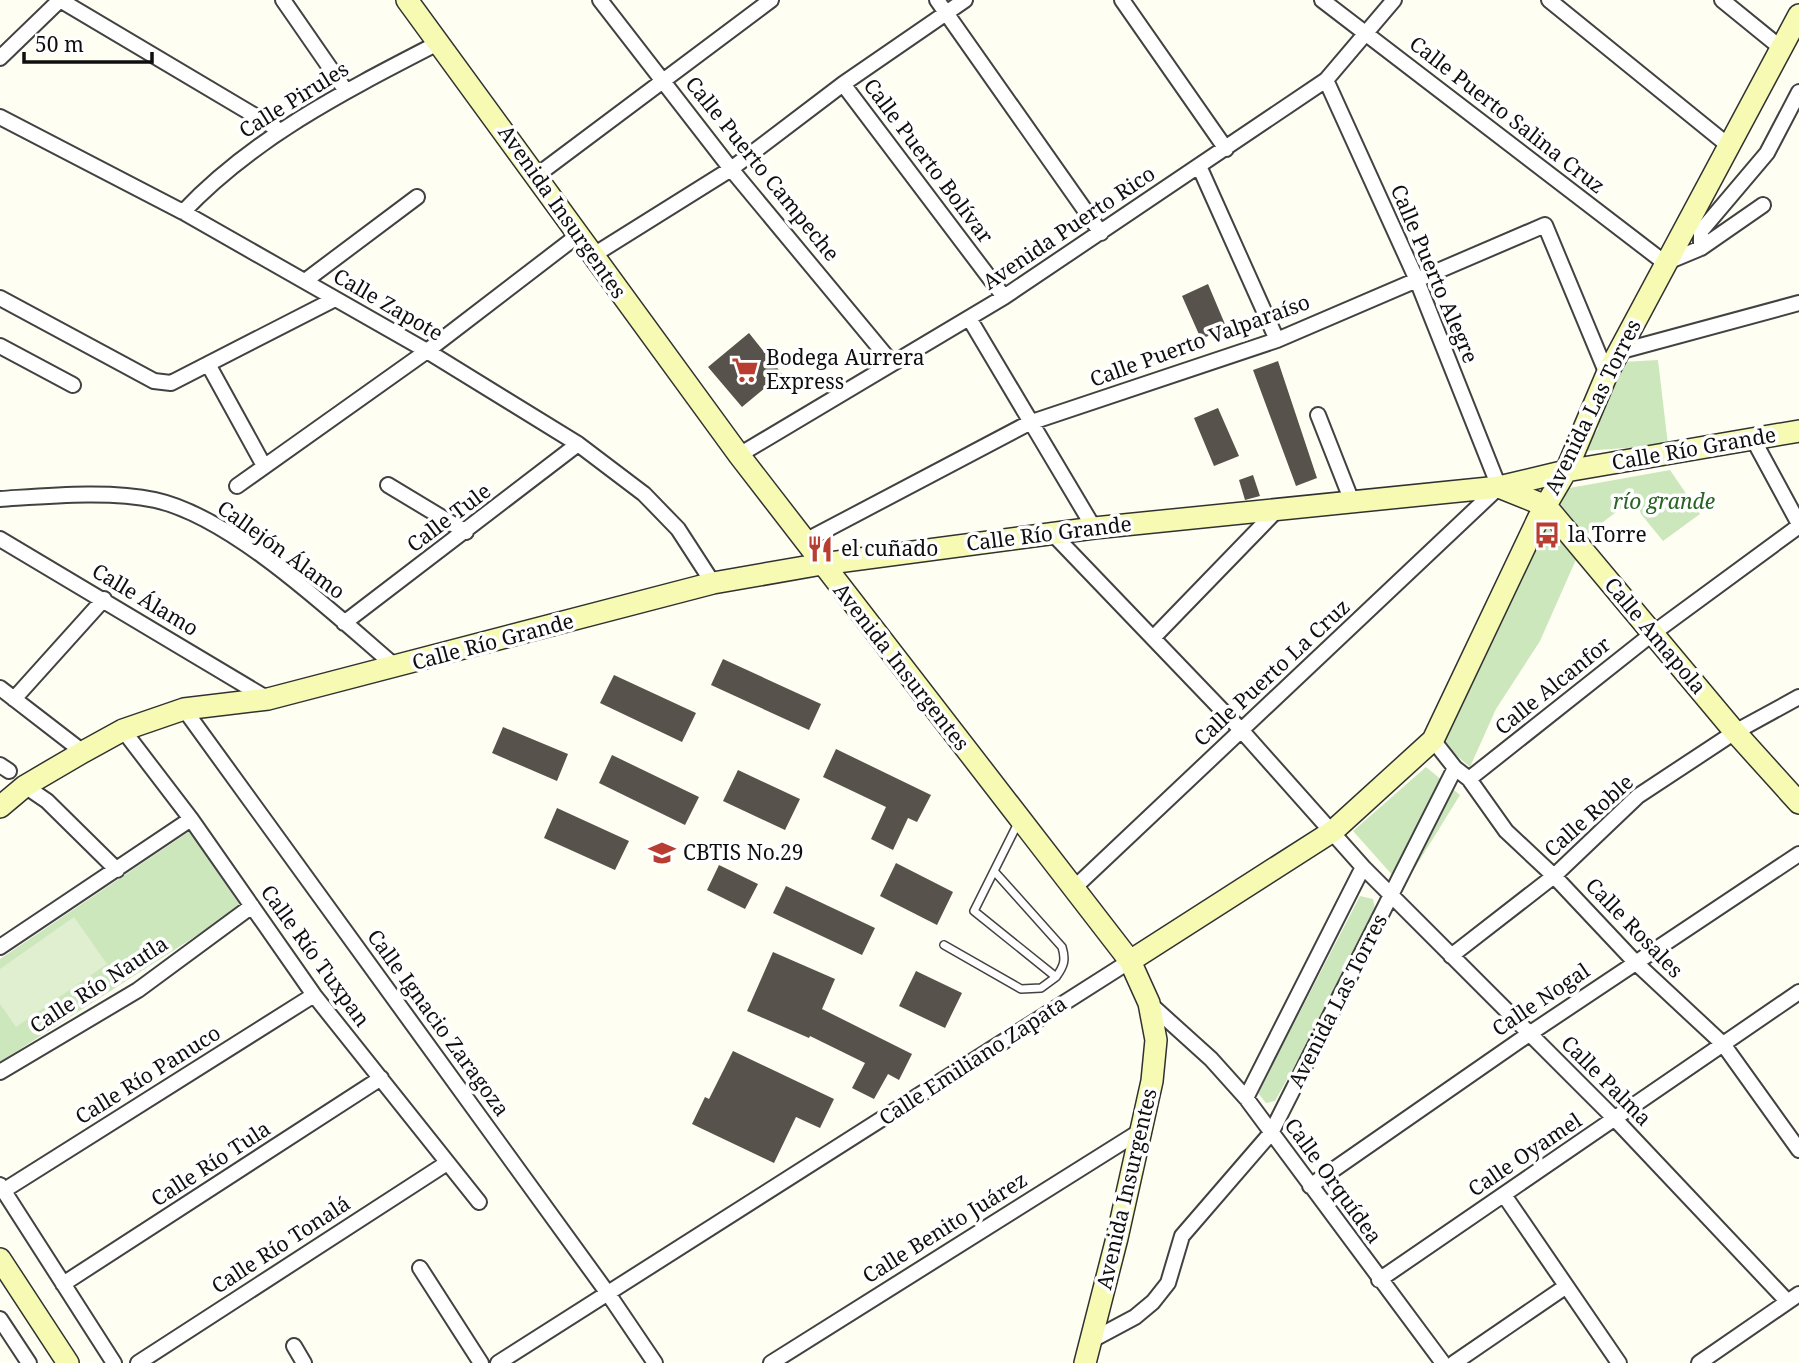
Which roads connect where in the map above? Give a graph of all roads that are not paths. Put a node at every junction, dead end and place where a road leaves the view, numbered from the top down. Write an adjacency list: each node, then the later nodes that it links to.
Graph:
1 (60, 0): 18 (street); 25 (street)
2 (283, 0): 22 (street)
3 (407, 0): 16 (main road, Avenida Insurgentes)
4 (600, 0): 19 (street, Calle Puerto Campeche)
5 (771, 0): 19 (street)
6 (937, 0): 13 (street)
7 (965, 0): 13 (street)
8 (1122, 0): 27 (street)
9 (1322, 0): 15 (street, Calle Puerto Salina Cruz)
10 (1394, 0): 15 (street, Avenida Puerto Rico)
11 (1549, 0): 26 (street)
12 (1722, 0): 17 (street)
13 (946, 13): 21 (street); 34 (street)
14 (1799, 15): 17 (main road, Avenida Las Torres)
15 (1366, 33): 20 (street, Avenida Puerto Rico); 38 (street, Calle Puerto Salina Cruz)
16 (440, 42): 22 (street, Calle Pirules); 30 (main road, Avenida Insurgentes)
17 (1781, 48): 26 (main road, Avenida Las Torres)
18 (0, 58)
19 (664, 80): 29 (street, Calle Puerto Campeche); 30 (street)
20 (1326, 80): 27 (street, Avenida Puerto Rico); 39 (street, Calle Puerto Alegre)
21 (843, 84): 29 (street); 41 (street, Calle Puerto Bolívar)
22 (346, 91): 25 (street, Calle Pirules)
23 (1799, 92): 36 (street)
24 (0, 117): 33 (street, Calle Zapote)
25 (279, 130): 33 (street, Calle Pirules)
26 (1729, 146): 38 (main road, Avenida Las Torres)
27 (1226, 149): 28 (street, Avenida Puerto Rico)
28 (1199, 166): 34 (street, Avenida Puerto Rico); 46 (street)
29 (732, 169): 37 (street); 50 (street, Calle Puerto Campeche)
30 (536, 176): 35 (main road, Avenida Insurgentes)
31 (417, 197): 40 (street)
32 (1763, 205): 36 (street)
33 (183, 212): 40 (street, Calle Zapote)
34 (1101, 233): 41 (street, Avenida Puerto Rico)
35 (577, 236): 37 (main road, Avenida Insurgentes); 48 (street)
36 (1701, 248): 38 (street)
37 (592, 256): 59 (main road, Avenida Insurgentes)
38 (1665, 263): 49 (main road, Avenida Las Torres)
39 (1416, 278): 46 (street, Calle Puerto Valparaíso); 52 (street, Calle Puerto Valparaíso); 64 (street, Calle Puerto Alegre)
40 (305, 281): 43 (street, Calle Zapote)
41 (1004, 297): 45 (street, Avenida Puerto Rico)
42 (0, 298): 51 (street)
43 (335, 299): 48 (street, Calle Zapote); 51 (street)
44 (1799, 303): 49 (street)
45 (969, 318): 50 (street, Avenida Puerto Rico); 55 (street)
46 (1277, 340): 55 (street, Calle Puerto Valparaíso)
47 (0, 346): 53 (street)
48 (426, 351): 58 (street, Calle Zapote); 60 (street)
49 (1618, 352): 52 (main road, Avenida Las Torres)
50 (892, 363): 59 (street, Avenida Puerto Rico)
51 (208, 364): 60 (street)
52 (1607, 374): 61 (main road, Avenida Las Torres)
53 (73, 385)
54 (1318, 415): 66 (street)
55 (1029, 422): 70 (street); 74 (street, Calle Puerto Valparaíso)
56 (1799, 431): 57 (main road, Calle Río Grande)
57 (1754, 439): 61 (main road, Calle Río Grande); 69 (street)
58 (578, 444): 71 (street, Calle Tule); 76 (street, Calle Zapote)
59 (738, 455): 74 (main road, Avenida Insurgentes)
60 (263, 464): 63 (street)
61 (1566, 471): 64 (main road, Calle Río Grande); 68 (main road, Avenida Las Torres)
62 (388, 485): 71 (street)
63 (237, 486)
64 (1499, 486): 66 (main road, Calle Río Grande); 68 (main road, Calle Amapola); 88 (street, Calle Puerto La Cruz)
65 (0, 499): 78 (street, Callejón Álamo)
66 (1351, 499): 67 (main road, Calle Río Grande)
67 (1280, 506): 70 (main road, Calle Río Grande); 80 (street)
68 (1546, 506): 79 (main road, Calle Amapola); 90 (main road, Avenida Las Torres)
69 (1799, 525): 79 (street, Calle Alcanfor)
70 (1094, 528): 72 (main road, Calle Río Grande)
71 (467, 532): 78 (street, Calle Tule)
72 (1052, 533): 75 (main road, Calle Río Grande); 80 (street)
73 (0, 539): 77 (street, Calle Álamo)
74 (805, 541): 75 (main road, Avenida Insurgentes)
75 (822, 564): 76 (main road, Calle Río Grande); 98 (main road, Avenida Insurgentes)
76 (713, 583): 81 (main road, Calle Río Grande)
77 (104, 599): 84 (street); 85 (street, Calle Álamo)
78 (344, 623): 81 (street, Callejón Álamo)
79 (1652, 634): 89 (main road, Calle Amapola); 93 (street, Calle Alcanfor)
80 (1153, 638): 88 (street)
81 (396, 667): 85 (main road, Calle Río Grande)
82 (0, 688): 84 (street)
83 (1799, 697): 89 (street, Calle Roble)
84 (14, 699): 91 (street)
85 (268, 699): 86 (main road, Calle Río Grande)
86 (184, 709): 87 (main road, Calle Río Grande); 136 (street, Calle Ignacio Zaragoza)
87 (123, 730): 91 (main road, Calle Río Grande); 97 (street, Calle Río Tuxpan)
88 (1242, 731): 99 (street); 105 (street, Calle Puerto La Cruz)
89 (1735, 732): 95 (main road, Calle Amapola); 104 (street, Calle Roble)
90 (1433, 740): 92 (street, Calle Rosales); 99 (main road, Calle Emiliano Zapata)
91 (83, 752): 94 (main road, Calle Río Grande)
92 (1455, 768): 93 (street, Calle Rosales); 106 (street, Avenida Las Torres)
93 (1469, 779): 104 (street, Calle Rosales)
94 (25, 786): 96 (main road, Calle Río Grande); 102 (street)
95 (1799, 803)
96 (0, 807)
97 (191, 819): 102 (street); 107 (street, Calle Río Tuxpan)
98 (1019, 820): 103 (lane); 105 (main road, Avenida Insurgentes)
99 (1333, 831): 101 (street); 111 (main road, Calle Emiliano Zapata)
100 (1799, 854): 112 (street, Calle Nogal)
101 (1363, 867): 106 (street); 121 (street)
102 (117, 870): 109 (street)
103 (994, 871): 113 (lane); 113 (lane)
104 (1554, 876): 110 (street, Calle Roble); 112 (street, Calle Rosales)
105 (1073, 889): 111 (main road, Avenida Insurgentes)
106 (1391, 894): 110 (street, Calle Palma); 124 (street, Avenida Las Torres)
107 (253, 905): 115 (street, Calle Río Tuxpan); 119 (street, Calle Río Nautla)
108 (944, 945): 113 (lane)
109 (0, 947)
110 (1451, 956): 117 (street, Calle Palma)
111 (1130, 961): 116 (main road, Avenida Insurgentes); 136 (street, Calle Emiliano Zapata)
112 (1635, 962): 117 (street, Calle Nogal); 118 (street, Calle Rosales)
113 (1056, 977)
114 (1799, 992): 118 (street, Calle Oyamel)
115 (314, 995): 120 (street, Calle Río Tuxpan); 128 (street, Calle Río Panuco)
116 (1149, 1003): 121 (street, Calle Orquídea); 123 (main road, Avenida Insurgentes)
117 (1529, 1034): 122 (street, Calle Palma); 127 (street, Calle Nogal)
118 (1723, 1044): 122 (street, Calle Oyamel); 125 (street, Calle Rosales)
119 (0, 1072)
120 (381, 1078): 126 (street, Calle Río Tuxpan); 134 (street, Calle Río Tula)
121 (1246, 1098): 124 (street, Calle Orquídea)
122 (1615, 1119): 129 (street, Calle Oyamel); 137 (street, Calle Palma)
123 (1142, 1130): 139 (main road, Avenida Insurgentes); 149 (street, Calle Benito Juárez)
124 (1271, 1133): 127 (street, Calle Orquídea); 139 (street, Avenida Las Torres)
125 (1798, 1145)
126 (447, 1163): 130 (street, Calle Río Tuxpan); 144 (street, Calle Río Tonalá)
127 (1310, 1186): 133 (street, Calle Orquídea)
128 (2, 1188): 134 (street)
129 (1504, 1195): 133 (street, Calle Oyamel); 135 (street)
130 (479, 1202)
131 (0, 1259): 142 (main road)
132 (420, 1268): 146 (street)
133 (1379, 1280): 151 (street, Calle Orquídea)
134 (63, 1284): 143 (street)
135 (1565, 1287): 152 (street); 153 (street)
136 (609, 1295): 147 (street, Calle Emiliano Zapata); 148 (street, Calle Ignacio Zaragoza)
137 (1793, 1298): 154 (street)
138 (0, 1319): 141 (street)
139 (1092, 1340): 150 (main road, Avenida Insurgentes)
140 (294, 1346): 145 (street)
141 (29, 1363)
142 (68, 1363)
143 (114, 1363)
144 (138, 1363)
145 (304, 1363)
146 (481, 1363)
147 (498, 1363)
148 (654, 1363)
149 (771, 1363)
150 (1085, 1363)
151 (1443, 1363)
152 (1454, 1363)
153 (1619, 1363)
154 (1699, 1363)

